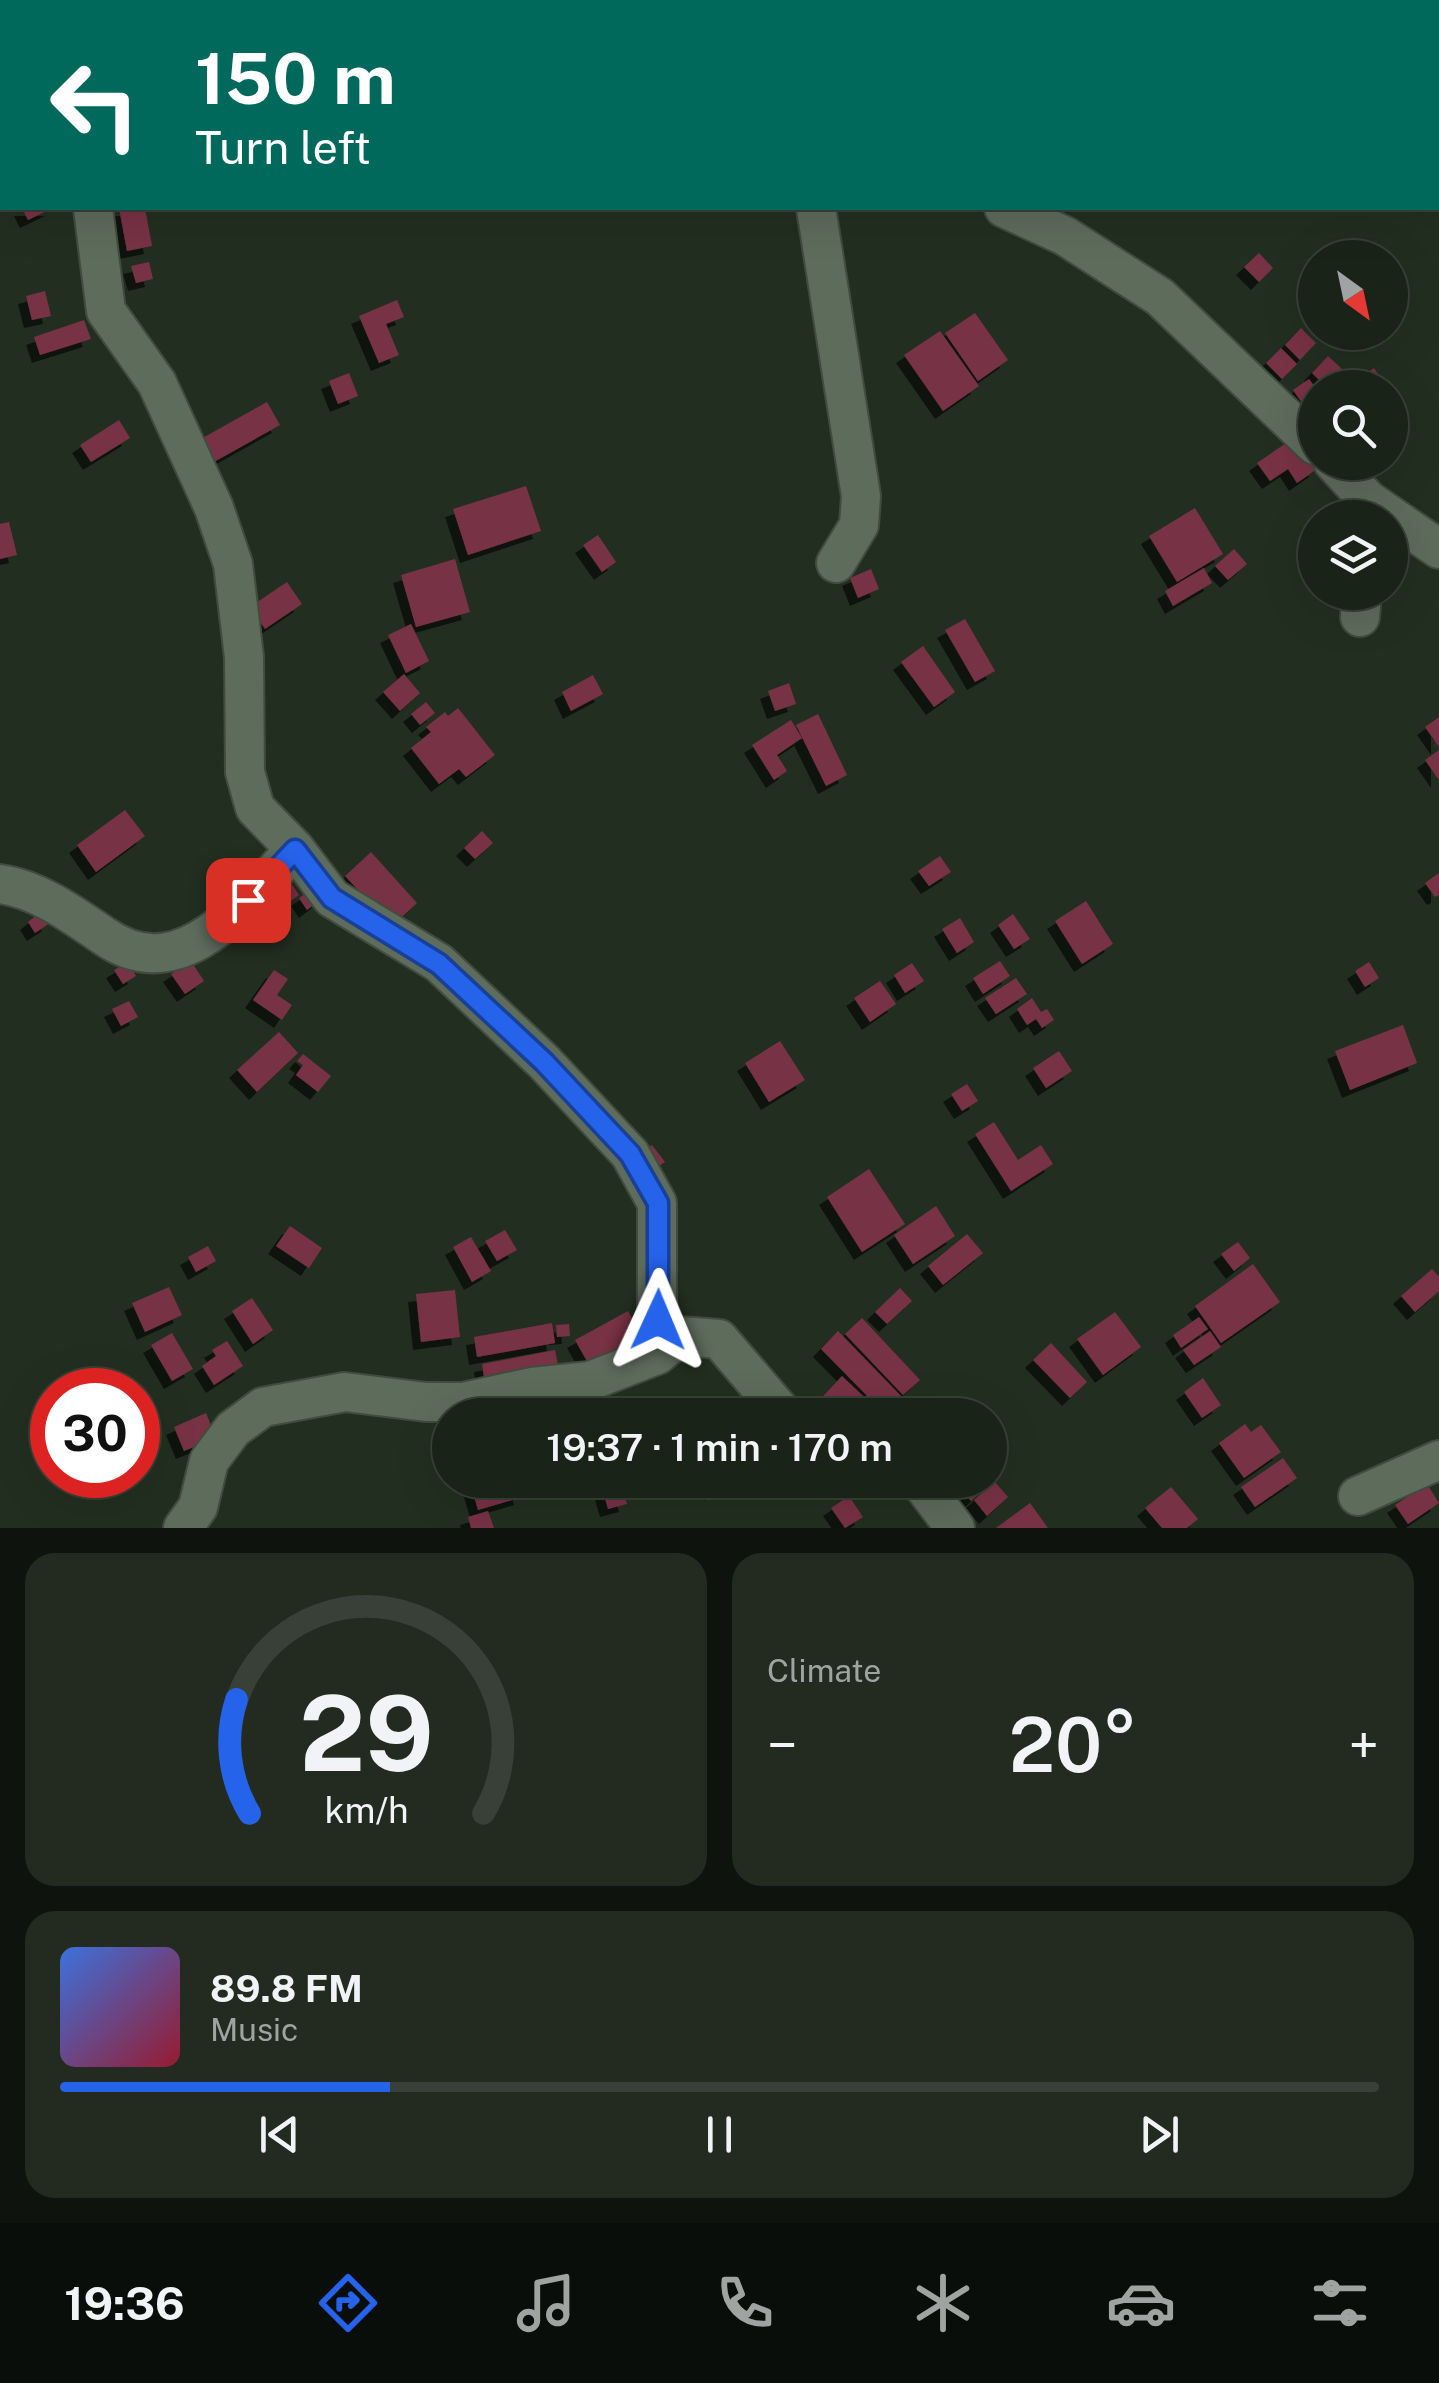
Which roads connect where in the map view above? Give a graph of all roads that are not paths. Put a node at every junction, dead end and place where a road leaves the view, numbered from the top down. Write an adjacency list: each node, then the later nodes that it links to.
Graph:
1 (93, 210): 8 (street)
2 (816, 210): 7 (street)
3 (1008, 210): 4 (street)
4 (1298, 429)
5 (1408, 532): 6 (street)
6 (1439, 549)
7 (836, 563)
8 (295, 850): 9 (street); 10 (street)
9 (0, 884)
10 (657, 1356): 11 (street); 16 (street)
11 (769, 1398)
12 (1439, 1460): 13 (street)
13 (1358, 1496)
14 (929, 1498): 15 (street)
15 (944, 1525)
16 (183, 1528)

